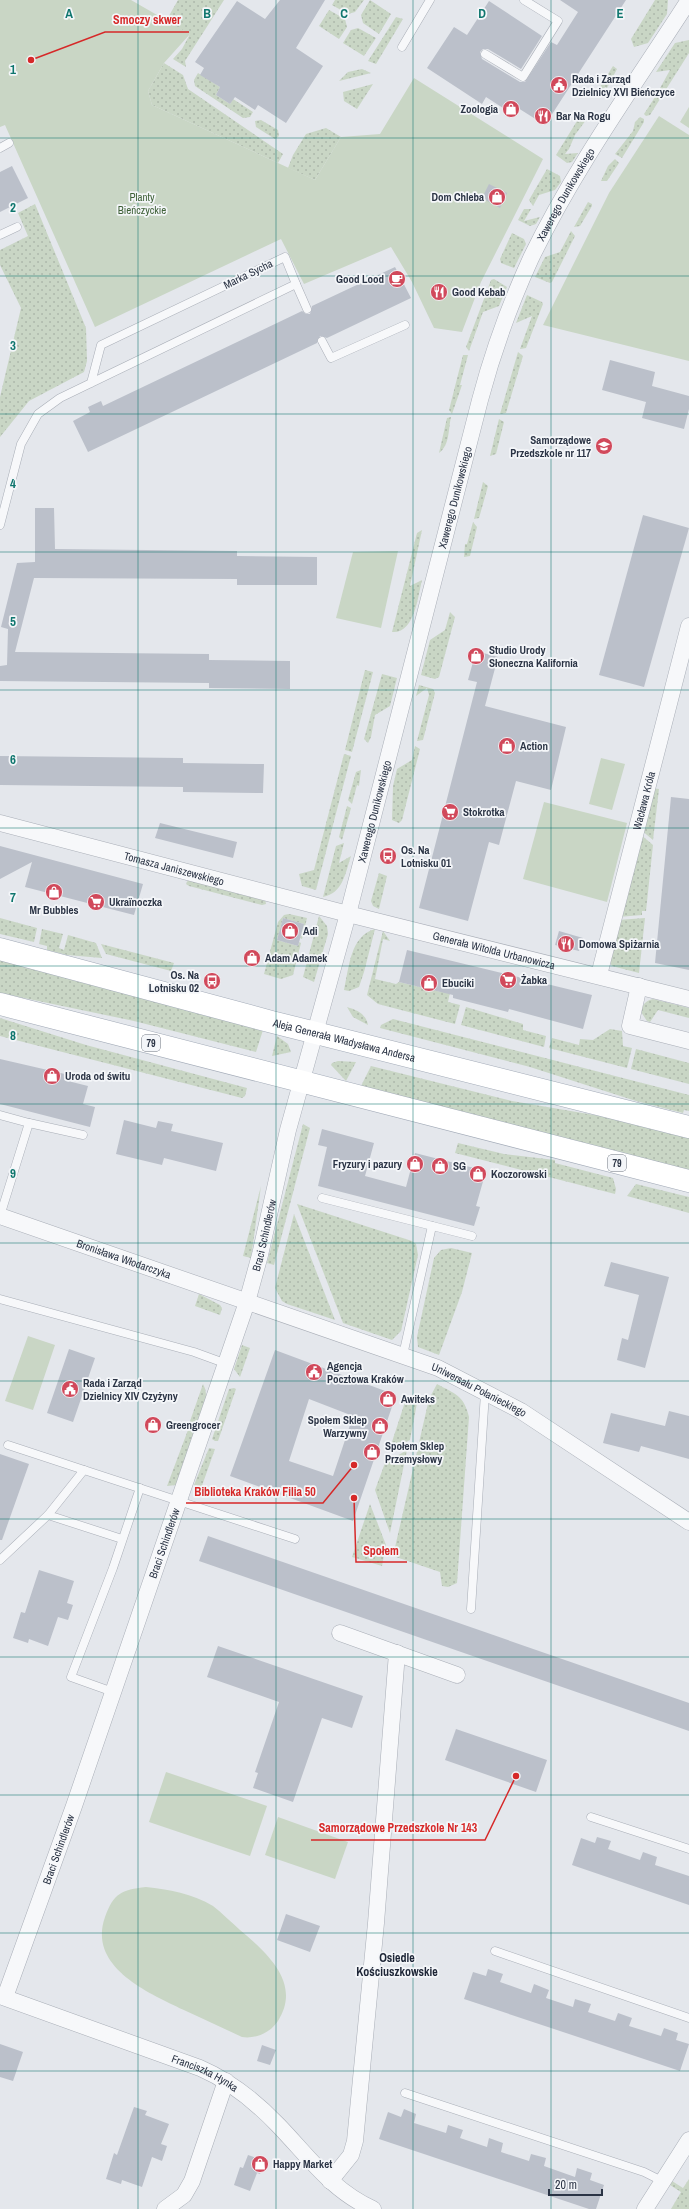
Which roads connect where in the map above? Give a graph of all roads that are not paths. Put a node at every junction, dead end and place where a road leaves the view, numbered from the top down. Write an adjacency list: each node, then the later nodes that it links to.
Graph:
1 (430, 0): 4 (lane)
2 (524, 0): 5 (lane)
3 (689, 0): 18 (street, Xawerego Dunikowskiego)
4 (402, 47)
5 (485, 54)
6 (10, 143): 7 (lane)
7 (0, 148)
8 (17, 227): 9 (lane)
9 (0, 235)
10 (296, 284): 11 (lane); 14 (lane); 14 (lane, Marka Sycha)
11 (307, 309)
12 (405, 325): 13 (lane)
13 (322, 341)
14 (91, 382): 15 (lane)
15 (0, 525)
16 (689, 626): 20 (street, Wacława Króla)
17 (0, 823): 18 (street, Tomasza Janiszewskiego)
18 (348, 914): 20 (street, Generała Witolda Urbanowicza); 24 (street, Xawerego Dunikowskiego)
19 (0, 949): 24 (main road, Aleja Generała Władysława Andersa)
20 (599, 975): 21 (street, Generała Witolda Urbanowicza)
21 (639, 986): 22 (street, Generała Witolda Urbanowicza); 25 (street)
22 (689, 999)
23 (0, 1004): 26 (main road, 79)
24 (316, 1034): 26 (street, Braci Schindlerów); 29 (main road, Aleja Generała Władysława Andersa)
25 (689, 1041)
26 (302, 1082): 31 (main road, 79); 37 (street, Braci Schindlerów)
27 (0, 1115): 28 (lane)
28 (29, 1123): 30 (lane); 33 (lane)
29 (689, 1127)
30 (83, 1135)
31 (689, 1181)
32 (322, 1198): 34 (lane)
33 (0, 1216): 37 (street, Bronisława Włodarczyka)
34 (432, 1226): 35 (lane); 38 (lane)
35 (472, 1236)
36 (0, 1299): 39 (lane)
37 (247, 1302): 38 (street, Uniwersału Połanieckiego); 39 (street, Braci Schindlerów)
38 (402, 1355): 40 (street, Uniwersału Połanieckiego)
39 (227, 1364): 44 (street, Braci Schindlerów)
40 (485, 1393): 46 (street, Uniwersału Połanieckiego); 50 (lane)
41 (8, 1445): 42 (lane)
42 (84, 1470): 43 (lane); 45 (lane)
43 (140, 1488): 44 (lane); 47 (lane)
44 (178, 1501): 48 (lane); 54 (street, Braci Schindlerów)
45 (48, 1515): 47 (lane); 49 (lane)
46 (689, 1522)
47 (122, 1539): 54 (lane)
48 (295, 1539)
49 (0, 1560)
50 (471, 1609)
51 (340, 1633): 52 (street)
52 (397, 1653): 53 (street); 63 (street)
53 (457, 1675)
54 (113, 1692): 58 (street, Braci Schindlerów)
55 (591, 1816): 56 (lane)
56 (689, 1849)
57 (495, 1951): 59 (lane)
58 (2, 1996): 60 (street, Franciszka Hynka)
59 (689, 2018)
60 (226, 2081): 63 (street, Franciszka Hynka); 65 (street)
61 (405, 2093): 64 (lane)
62 (689, 2140): 64 (street)
63 (330, 2181): 66 (street, Franciszka Hynka)
64 (662, 2181): 67 (street)
65 (165, 2209)
66 (373, 2209)
67 (645, 2209)

